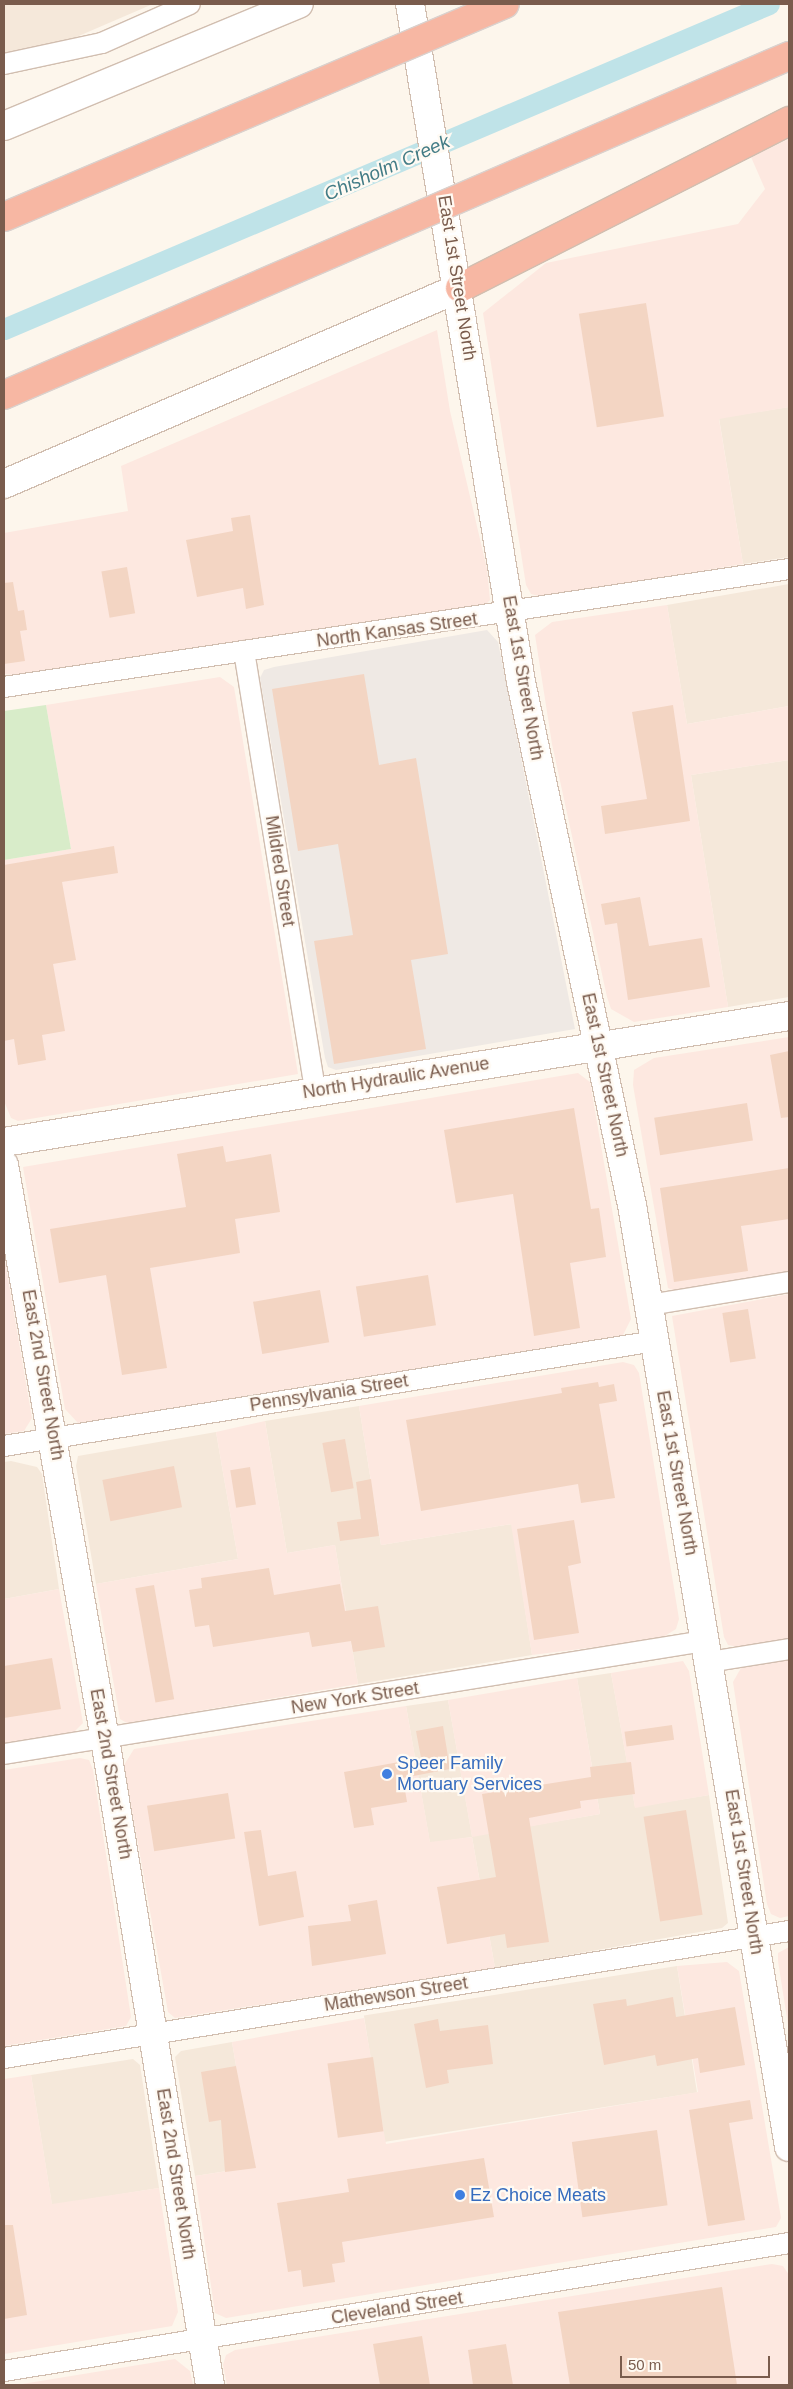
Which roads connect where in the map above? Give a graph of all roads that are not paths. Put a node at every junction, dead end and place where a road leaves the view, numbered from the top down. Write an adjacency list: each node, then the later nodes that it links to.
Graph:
1 (190, 4): 6 (street)
2 (298, 4): 7 (street)
3 (410, 4): 10 (street, East 1st Street North)
4 (504, 4): 9 (highway, bridge)
5 (789, 56): 11 (highway, bridge)
6 (4, 64)
7 (4, 126)
8 (780, 126): 10 (highway)
9 (4, 217)
10 (460, 288): 12 (street); 14 (street, East 1st Street North)
11 (4, 396)
12 (4, 484)
13 (789, 569): 14 (street, North Kansas Street)
14 (510, 614): 15 (street, North Kansas Street); 18 (street, East 1st Street North)
15 (244, 651): 16 (street, North Kansas Street); 19 (street, Mildred Street)
16 (4, 687)
17 (789, 1016): 18 (street, North Hydraulic Avenue)
18 (599, 1045): 19 (street, North Hydraulic Avenue); 23 (street, East 1st Street North)
19 (316, 1091): 20 (street, North Hydraulic Avenue)
20 (4, 1142)
21 (4, 1165): 25 (street, East 2nd Street North)
22 (789, 1282): 23 (street)
23 (649, 1305): 24 (street, East 1st Street North)
24 (655, 1340): 25 (street, Pennsylvania Street); 28 (street, East 1st Street North)
25 (54, 1438): 26 (street, Pennsylvania Street); 29 (street, East 2nd Street North)
26 (4, 1446)
27 (789, 1648): 28 (street, New York Street)
28 (707, 1651): 29 (street, New York Street); 32 (street, East 1st Street North)
29 (105, 1739): 30 (street, New York Street); 33 (street, East 2nd Street North)
30 (4, 1754)
31 (789, 1931): 32 (street, Mathewson Street)
32 (755, 1936): 33 (street, Mathewson Street); 35 (street, East 1st Street North)
33 (154, 2034): 34 (street, Mathewson Street); 37 (street, East 2nd Street North)
34 (4, 2058)
35 (789, 2148)
36 (789, 2243): 37 (street, Cleveland Street)
37 (203, 2340): 38 (street, Cleveland Street); 39 (street, East 2nd Street North)
38 (4, 2371)
39 (210, 2385)

